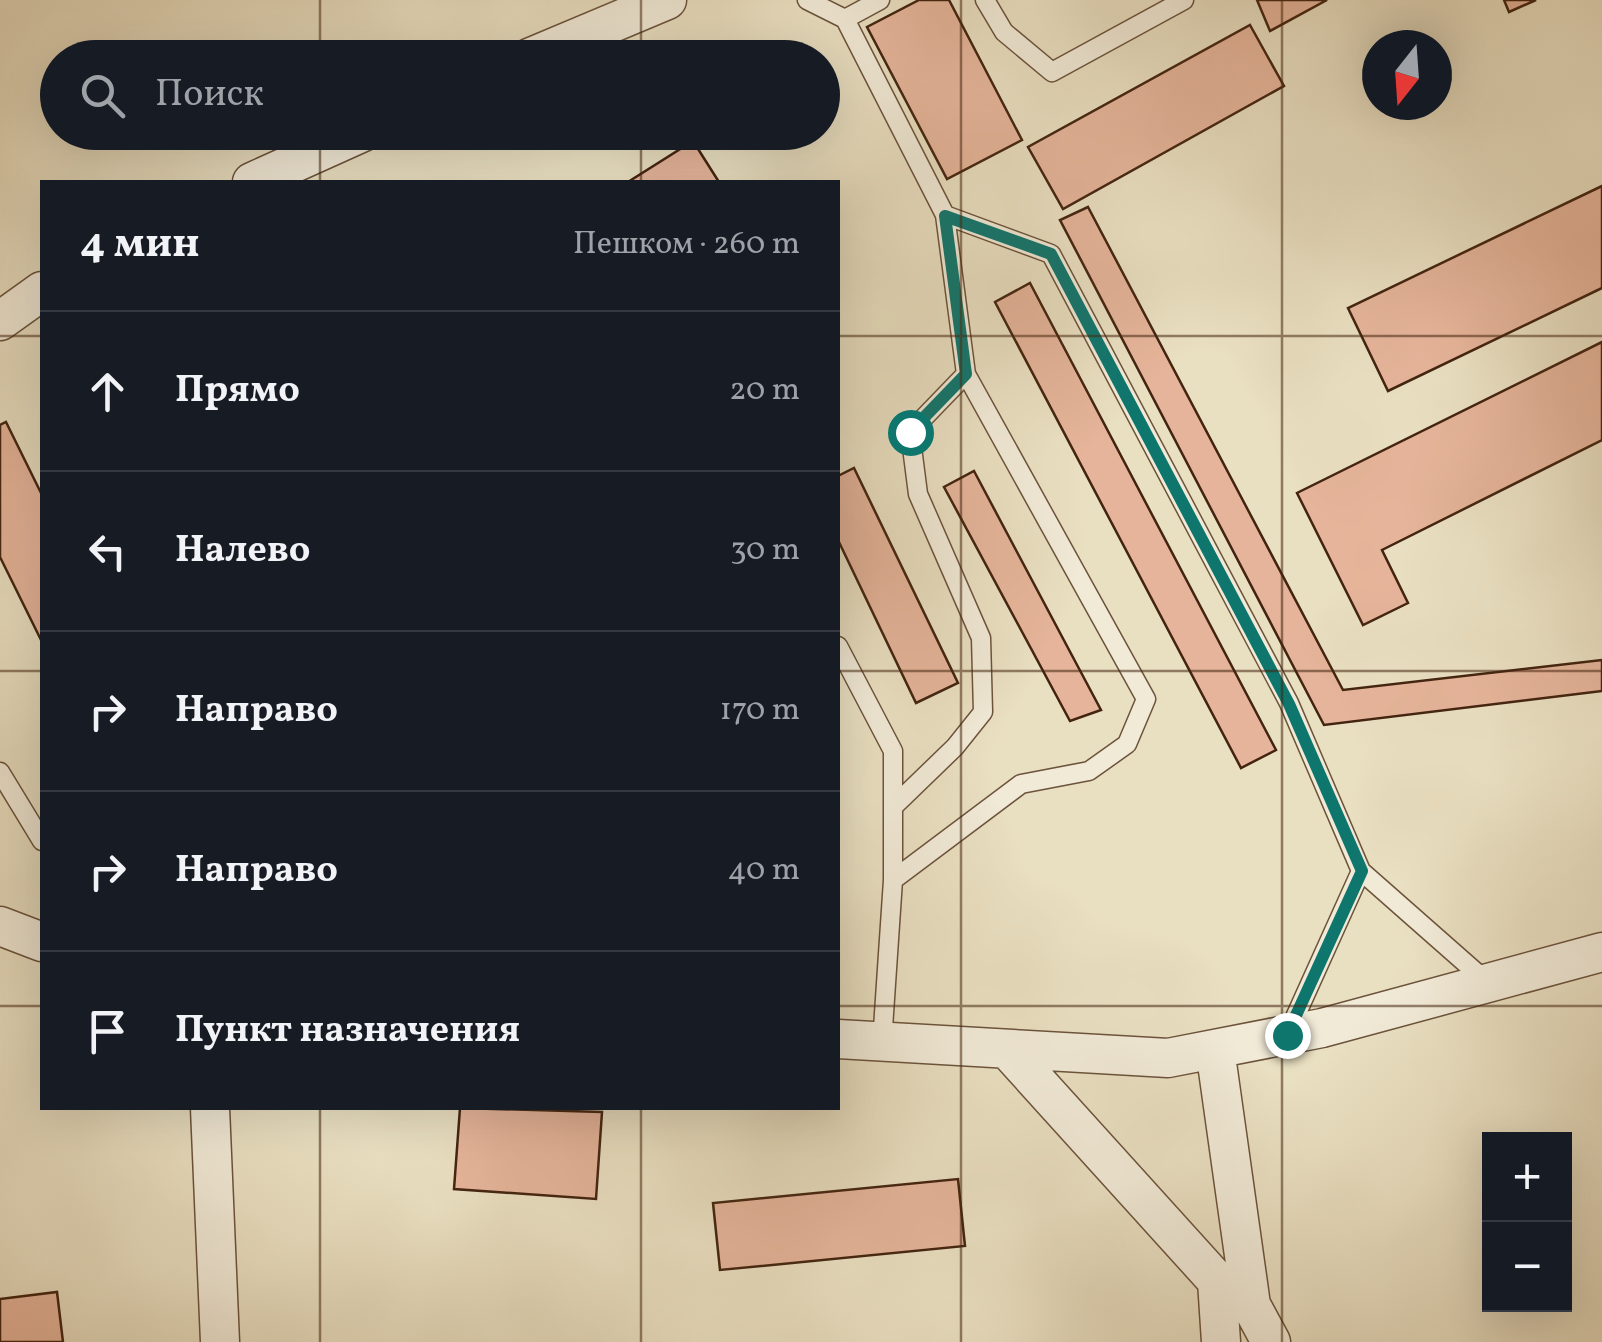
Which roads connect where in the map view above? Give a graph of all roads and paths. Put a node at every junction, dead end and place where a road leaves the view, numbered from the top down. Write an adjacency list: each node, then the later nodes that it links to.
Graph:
1 (666, 0): 7 (street)
2 (807, 0): 6 (lane)
3 (880, 0): 6 (lane)
4 (985, 0): 5 (lane)
5 (1184, 0)
6 (845, 19): 10 (lane)
7 (572, 40)
8 (323, 150): 9 (street)
9 (256, 180)
10 (945, 216): 13 (lane); 18 (lane)
11 (40, 292): 12 (street)
12 (0, 321)
13 (966, 374): 16 (lane); 19 (lane)
14 (840, 650): 16 (lane)
15 (0, 772): 17 (lane)
16 (893, 807): 19 (lane)
17 (40, 838)
18 (1362, 871): 23 (lane); 24 (lane)
19 (893, 880): 26 (lane)
20 (0, 926): 21 (street)
21 (40, 941)
22 (1602, 952): 23 (street)
23 (1488, 982): 24 (street)
24 (1287, 1035): 27 (street)
25 (840, 1038): 26 (street)
26 (882, 1042): 28 (street)
27 (1215, 1049): 28 (street); 32 (street)
28 (1008, 1050): 31 (street)
29 (210, 1110): 30 (street)
30 (220, 1342)
31 (1221, 1342)
32 (1271, 1342)

